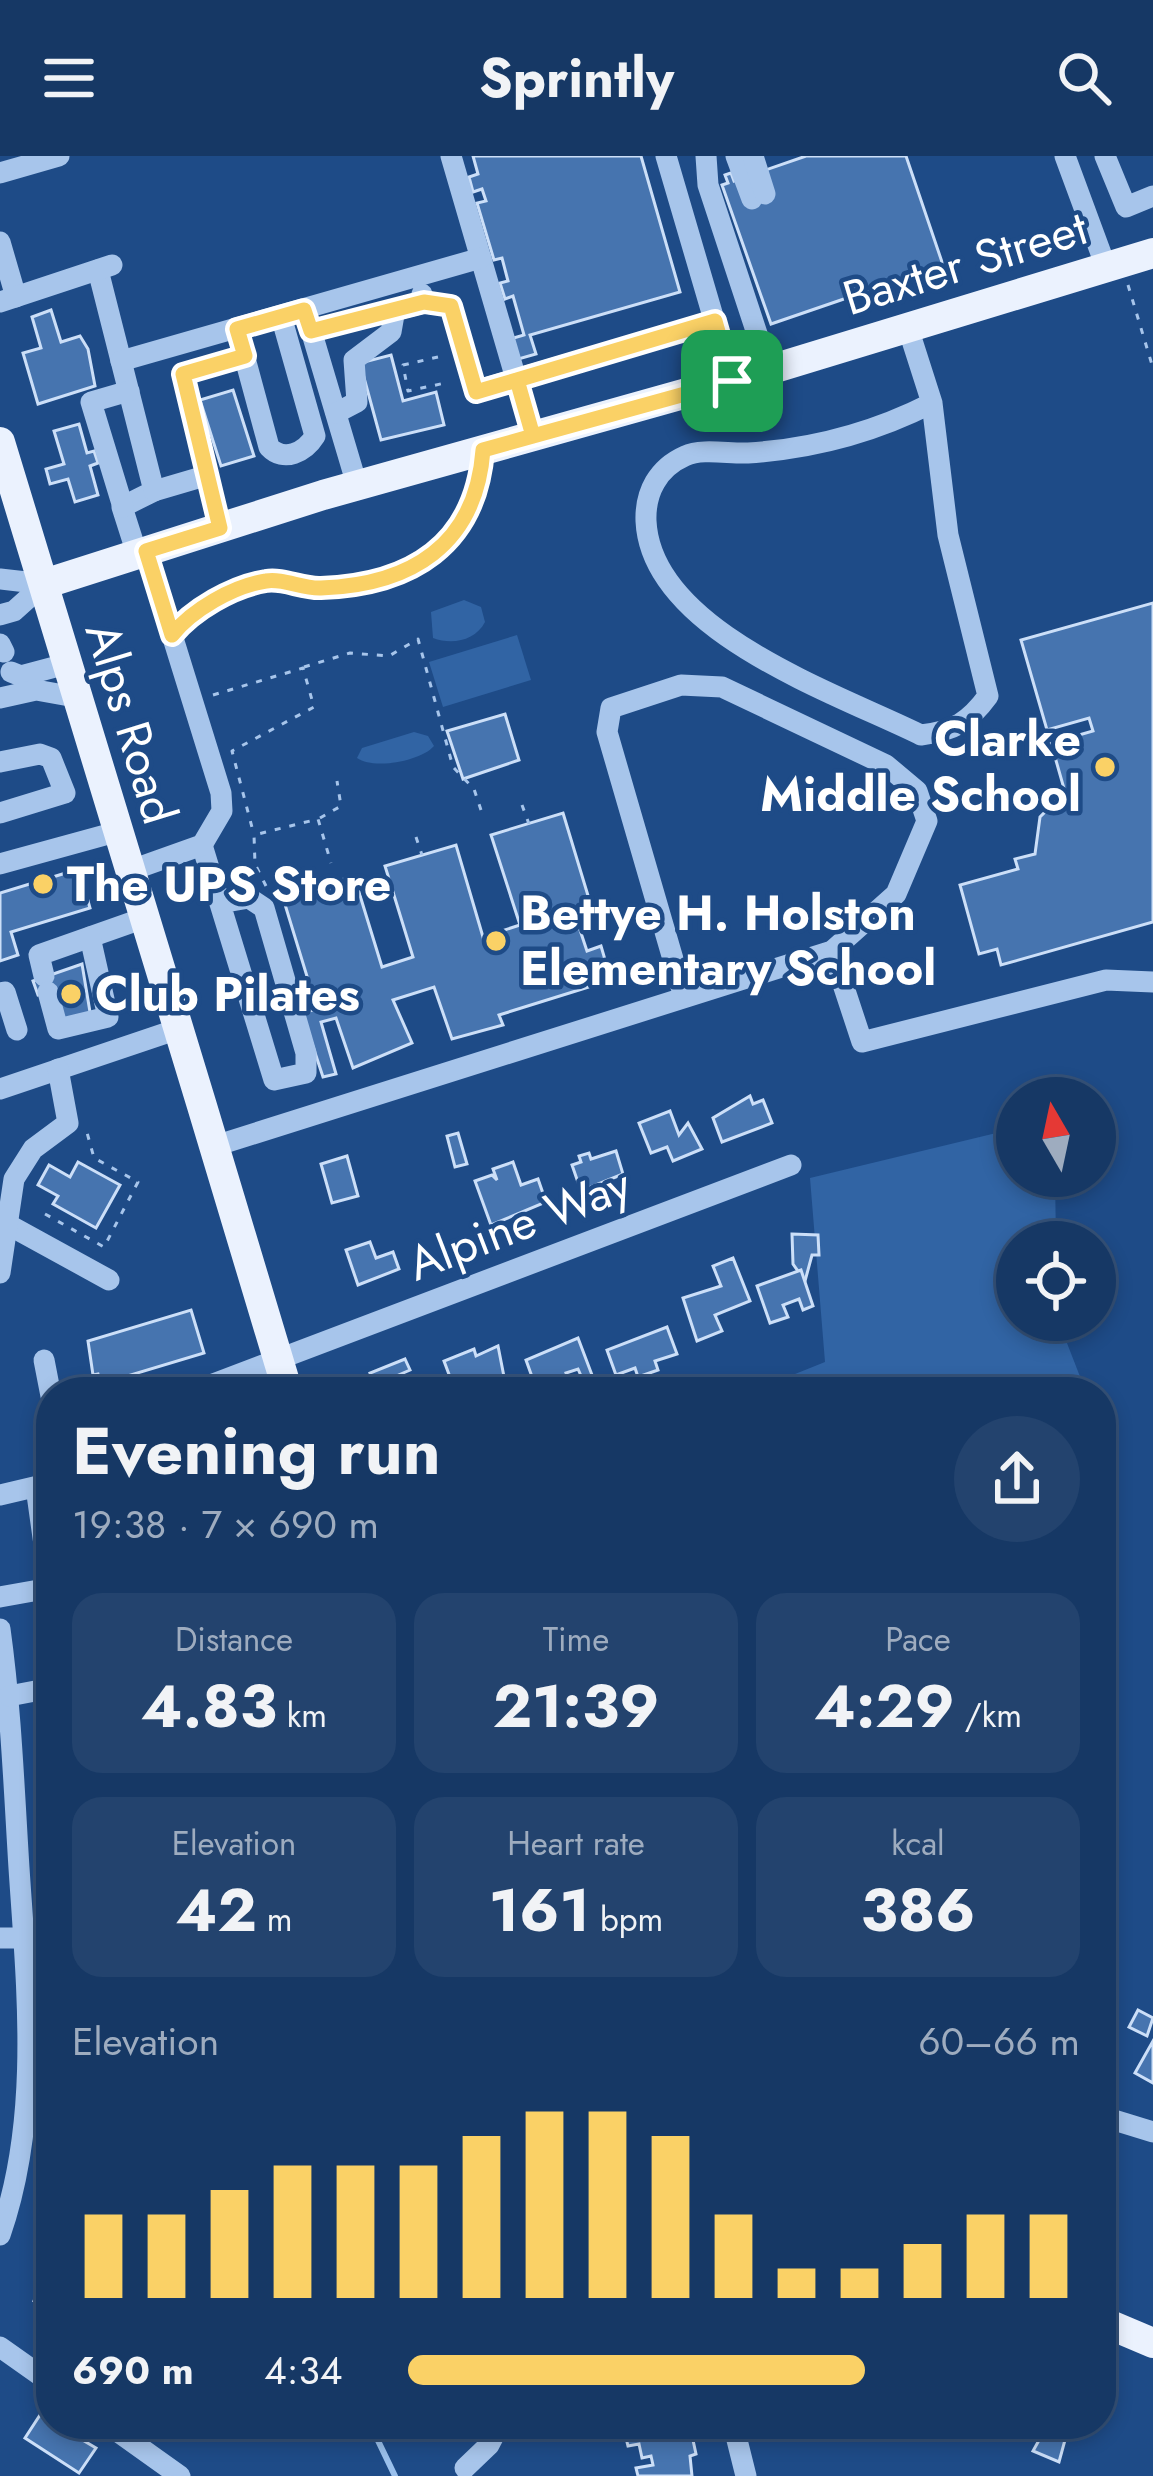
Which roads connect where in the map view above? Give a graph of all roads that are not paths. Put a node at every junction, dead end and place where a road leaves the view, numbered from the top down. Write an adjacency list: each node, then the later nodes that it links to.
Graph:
1 (59, 156): 9 (street)
2 (451, 156): 13 (street)
3 (666, 156): 21 (street)
4 (736, 156): 5 (street)
5 (753, 156)
6 (1105, 156): 10 (street)
7 (711, 158): 27 (street)
8 (1073, 160): 14 (street)
9 (0, 173)
10 (1153, 196)
11 (0, 242): 16 (street)
12 (1153, 253): 14 (main road, Baxter Street)
13 (481, 258): 15 (street); 29 (street)
14 (1117, 275): 22 (main road, Baxter Street)
15 (418, 277): 17 (street); 20 (street)
16 (8, 299): 26 (street)
17 (424, 302): 18 (street); 29 (street)
18 (395, 309): 20 (street); 33 (street)
19 (281, 316): 20 (street); 23 (street); 25 (street)
20 (308, 320): 33 (street)
21 (715, 321): 29 (street); 30 (street)
22 (908, 328): 27 (main road, Baxter Street); 32 (street)
23 (237, 329): 24 (street); 25 (street)
24 (176, 347): 26 (street); 28 (street)
25 (245, 356): 28 (street)
26 (121, 361): 31 (street)
27 (769, 370): 30 (main road, Baxter Street)
28 (183, 374): 37 (street)
29 (517, 380): 34 (street)
30 (732, 381): 34 (main road, Baxter Street)
31 (129, 391): 39 (street); 40 (street)
32 (932, 404): 32 (street)
33 (336, 413): 38 (street)
34 (533, 436): 36 (main road, Baxter Street)
35 (0, 442): 44 (main road, Alps Road)
36 (483, 450): 38 (main road, Baxter Street); 46 (street)
37 (205, 476): 39 (street); 41 (street)
38 (357, 485): 41 (main road, Baxter Street)
39 (154, 491): 40 (street)
40 (123, 507): 42 (street)
41 (220, 528): 42 (main road, Baxter Street)
42 (141, 553): 44 (main road, Baxter Street); 46 (street)
43 (0, 579): 44 (street)
44 (44, 584): 45 (street); 47 (main road, Alps Road)
45 (0, 615)
46 (172, 635): 55 (street)
47 (66, 664): 48 (street); 49 (main road, Alps Road)
48 (5, 669): 49 (street)
49 (76, 697): 54 (main road, Alps Road)
50 (40, 754): 51 (street); 52 (street); 53 (street)
51 (0, 762)
52 (0, 774)
53 (0, 813)
54 (116, 832): 56 (street); 57 (main road, Alps Road)
55 (202, 845): 57 (street); 58 (street)
56 (0, 864)
57 (129, 871): 59 (main road, Alps Road)
58 (220, 903): 58 (street)
59 (144, 918): 60 (street); 66 (main road, Alps Road)
60 (90, 937): 65 (street); 65 (street)
61 (832, 951): 62 (street); 64 (street); 64 (street)
62 (1153, 982)
63 (0, 993): 67 (street)
64 (685, 998): 71 (street)
65 (102, 1020): 68 (street)
66 (178, 1029): 68 (street); 71 (main road, Alps Road)
67 (17, 1030)
68 (112, 1051): 69 (street)
69 (58, 1070): 70 (street); 73 (street)
70 (0, 1089)
71 (218, 1145): 77 (main road, Alps Road)
72 (790, 1166): 77 (street, Alpine Way)
73 (7, 1224): 74 (street); 75 (street)
74 (0, 1273)
75 (109, 1280)
76 (44, 1360): 78 (street)
77 (278, 1360): 79 (street, Alpine Way); 80 (main road, Alps Road)
78 (47, 1377)
79 (232, 1377)
80 (283, 1377)
81 (36, 1487): 82 (street)
82 (0, 1496)
83 (36, 1591): 84 (street)
84 (0, 1597)
85 (0, 1629): 87 (street)
86 (36, 1691): 87 (street)
87 (9, 1696): 89 (street)
88 (0, 1938): 89 (street)
89 (23, 1939): 90 (street); 93 (street)
90 (36, 1939)
91 (1116, 2121): 92 (street)
92 (1153, 2132)
93 (0, 2235)
94 (1116, 2327): 95 (main road)
95 (1153, 2343)
96 (0, 2347): 97 (street)
97 (36, 2373)
98 (128, 2439): 102 (street)
99 (492, 2439): 101 (street)
100 (737, 2439): 103 (street)
101 (465, 2468)
102 (179, 2476)
103 (746, 2476)

